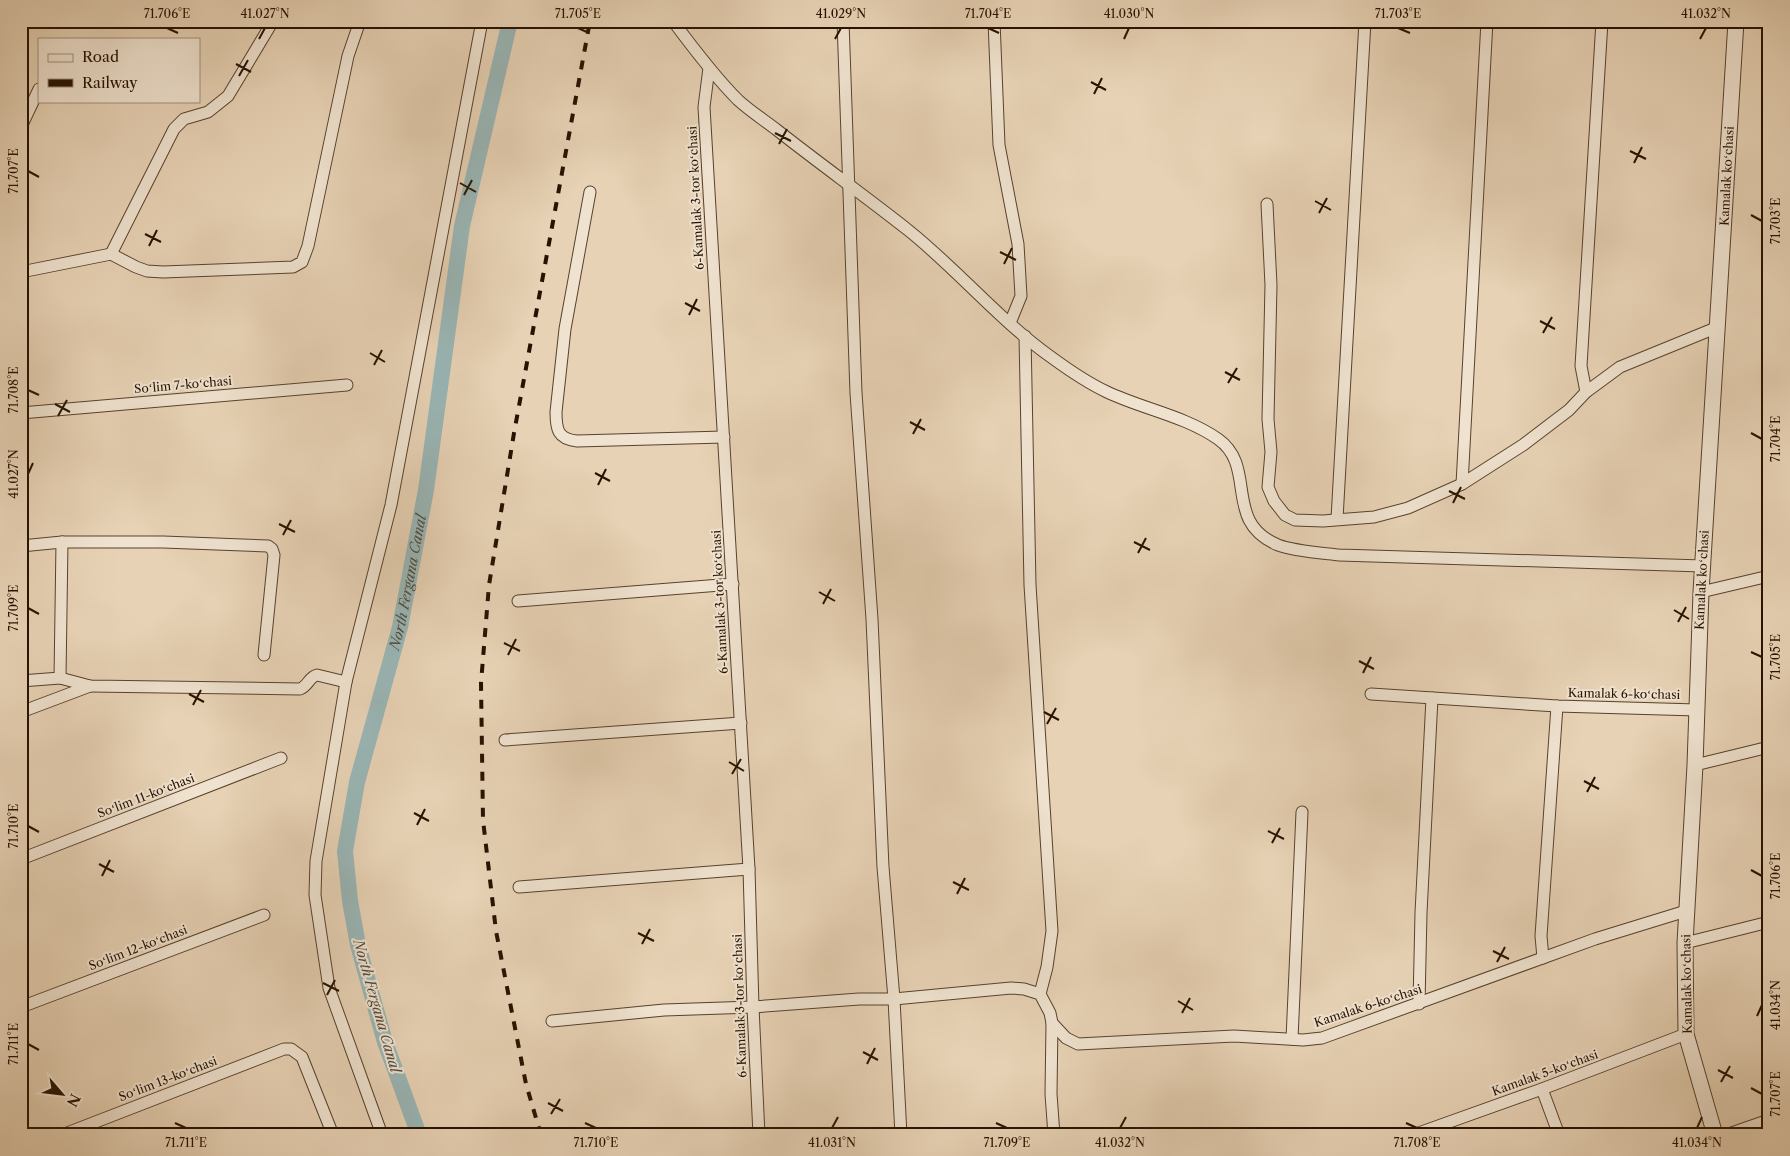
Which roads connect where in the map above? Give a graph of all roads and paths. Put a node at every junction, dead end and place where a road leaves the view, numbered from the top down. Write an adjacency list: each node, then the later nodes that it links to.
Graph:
1 (273, 21): 17 (street)
2 (360, 21): 17 (street)
3 (482, 21): 38 (street)
4 (673, 21): 11 (street)
5 (843, 21): 14 (street)
6 (994, 21): 19 (street)
7 (1365, 21): 27 (street)
8 (1487, 21): 26 (street)
9 (1602, 21): 23 (street)
10 (1736, 21): 20 (street, Kamalak koʻchasi)
11 (709, 68): 14 (street); 25 (street, 6-Kamalak 3-tor koʻchasi)
12 (38, 91): 13 (street)
13 (21, 127)
14 (849, 186): 19 (street); 60 (street)
15 (590, 192): 25 (street)
16 (1267, 204): 27 (street)
17 (111, 254): 18 (street)
18 (21, 272)
19 (1010, 323): 21 (street)
20 (1718, 327): 23 (street); 30 (street, Kamalak koʻchasi)
21 (1025, 336): 30 (street); 59 (street)
22 (347, 385): 24 (street, Soʻlim 7-koʻchasi)
23 (1586, 392): 26 (street)
24 (21, 413)
25 (724, 436): 32 (street, 6-Kamalak 3-tor koʻchasi)
26 (1462, 484): 27 (street)
27 (1337, 519)
28 (62, 542): 29 (street); 35 (street); 36 (street)
29 (21, 546)
30 (1703, 566): 33 (street, Kamalak koʻchasi)
31 (1769, 576): 33 (street)
32 (733, 584): 34 (street); 45 (street, 6-Kamalak 3-tor koʻchasi)
33 (1701, 592): 43 (street, Kamalak koʻchasi)
34 (518, 601)
35 (264, 655)
36 (60, 678): 37 (street); 39 (street)
37 (21, 681)
38 (346, 682): 39 (street); 72 (street)
39 (90, 686): 44 (street)
40 (1371, 694): 41 (street, Kamalak 6-koʻchasi)
41 (1432, 698): 42 (street, Kamalak 6-koʻchasi); 61 (street)
42 (1557, 706): 43 (street, Kamalak 6-koʻchasi); 58 (street)
43 (1697, 710): 49 (street, Kamalak koʻchasi)
44 (21, 712)
45 (741, 723): 46 (street); 52 (street, 6-Kamalak 3-tor koʻchasi)
46 (505, 740)
47 (1769, 747): 49 (street)
48 (280, 758): 51 (street, Soʻlim 11-koʻchasi)
49 (1694, 765): 54 (street, Kamalak koʻchasi)
50 (1302, 812): 67 (street)
51 (21, 859)
52 (749, 869): 53 (street); 63 (street, 6-Kamalak 3-tor koʻchasi)
53 (519, 887)
54 (1686, 911): 57 (street, Kamalak koʻchasi); 58 (street, Kamalak 6-koʻchasi)
55 (264, 915): 62 (street, Soʻlim 12-koʻchasi)
56 (1769, 922): 57 (street)
57 (1685, 943): 66 (street, Kamalak koʻchasi)
58 (1542, 958): 61 (street, Kamalak 6-koʻchasi)
59 (1040, 994): 60 (street); 65 (street)
60 (894, 999): 63 (street); 74 (street)
61 (1419, 1004): 67 (street, Kamalak 6-koʻchasi)
62 (21, 1007)
63 (753, 1007): 64 (street); 73 (street, 6-Kamalak 3-tor koʻchasi)
64 (552, 1021)
65 (1052, 1023): 67 (street, Kamalak 6-koʻchasi); 75 (street)
66 (1686, 1034): 68 (street, Kamalak 5-koʻchasi); 78 (street, Kamalak koʻchasi)
67 (1292, 1039)
68 (1542, 1089): 76 (street, Kamalak 5-koʻchasi); 77 (street)
69 (1769, 1120): 79 (street)
70 (62, 1135): 71 (street, Soʻlim 13-koʻchasi)
71 (333, 1135)
72 (382, 1135)
73 (759, 1135)
74 (901, 1135)
75 (1054, 1135)
76 (1413, 1135)
77 (1559, 1135)
78 (1715, 1135)
79 (1726, 1135)

